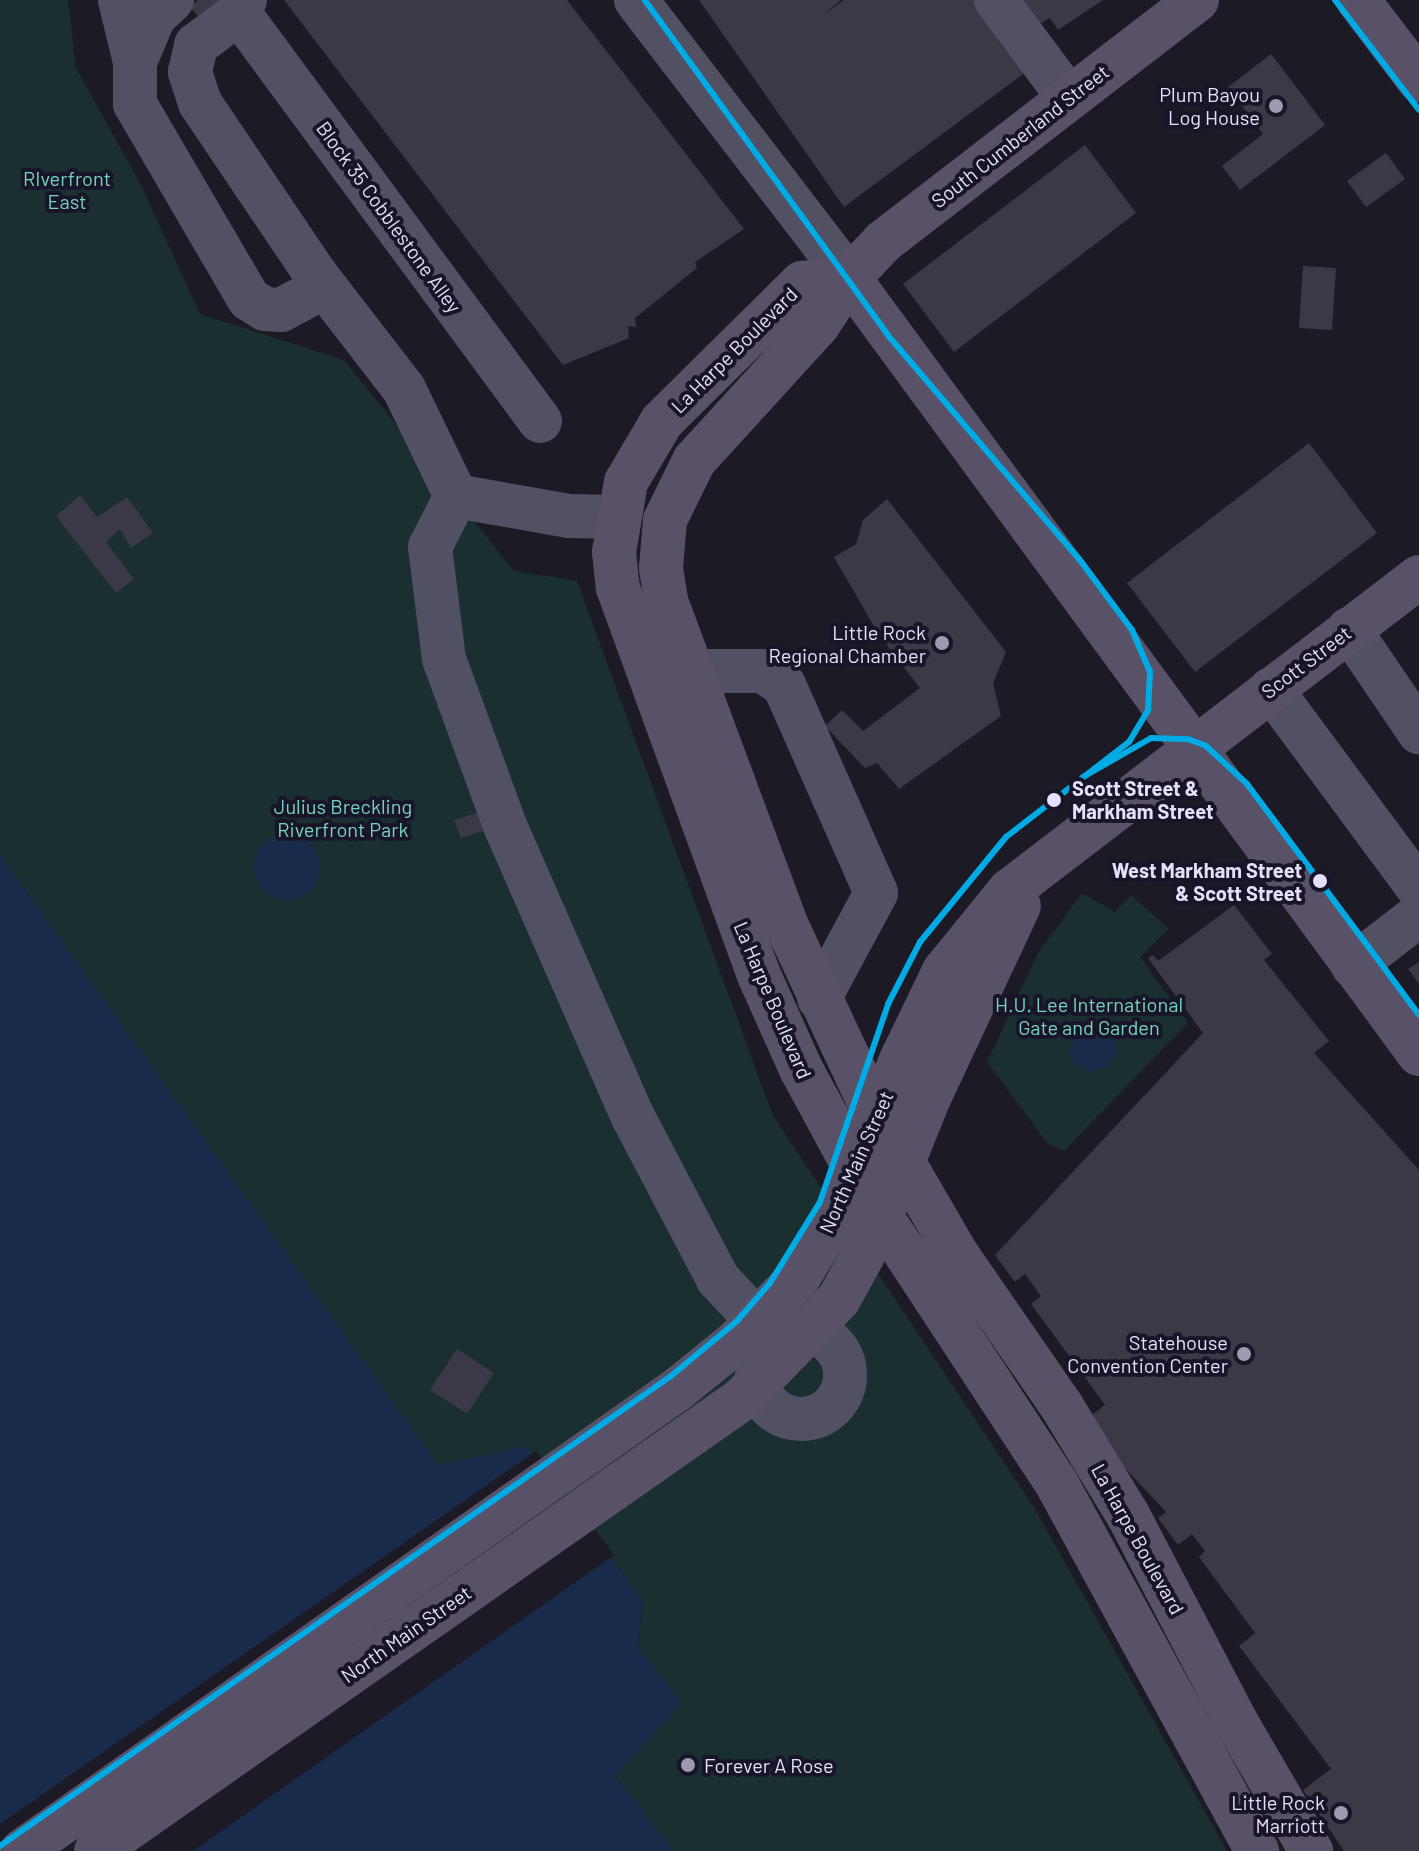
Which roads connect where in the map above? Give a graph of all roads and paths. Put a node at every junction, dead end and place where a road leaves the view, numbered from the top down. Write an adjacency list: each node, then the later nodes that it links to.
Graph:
1 (120, 0): 8 (street)
2 (172, 0): 8 (street)
3 (636, 0): 12 (street)
4 (996, 0): 10 (street)
5 (1197, 0): 10 (main road, South Cumberland Street)
6 (1358, 0): 9 (main road)
7 (242, 6): 11 (street); 13 (street, Block 35 Cobblestone Alley)
8 (135, 62): 11 (street)
9 (1419, 80)
10 (1069, 98): 12 (main road, South Cumberland Street)
11 (316, 275): 14 (street)
12 (849, 278): 15 (main road, La Harpe Boulevard); 18 (main road, La Harpe Boulevard); 21 (main road)
13 (540, 421)
14 (456, 496): 15 (street); 28 (street)
15 (616, 517): 31 (main road, La Harpe Boulevard)
16 (1419, 577): 17 (main road, Scott Street)
17 (1349, 629): 19 (main road, Scott Street); 20 (street)
18 (692, 671): 26 (main road, La Harpe Boulevard); 26 (street)
19 (1271, 689): 21 (main road, Scott Street); 23 (street)
20 (1419, 732)
21 (1194, 747): 22 (main road, North Main Street); 25 (main road)
22 (1057, 851): 29 (main road, North Main Street, bridge); 30 (main road, North Main Street, bridge)
23 (1419, 889)
24 (1419, 915): 25 (street)
25 (1353, 966): 27 (main road)
26 (819, 999): 32 (main road, La Harpe Boulevard)
27 (1419, 1054)
28 (774, 1339)
29 (22, 1851)
30 (96, 1851)
31 (1257, 1851)
32 (1311, 1851)

